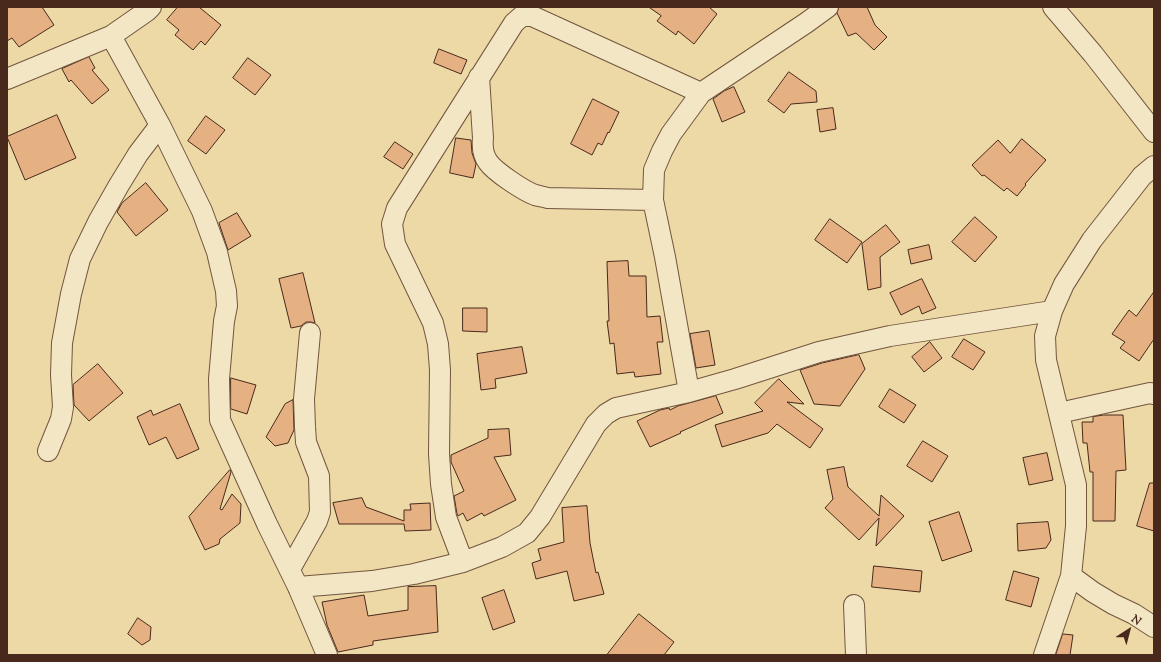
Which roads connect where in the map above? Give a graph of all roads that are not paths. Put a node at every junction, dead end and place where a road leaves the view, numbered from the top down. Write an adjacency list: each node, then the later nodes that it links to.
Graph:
1 (151, 7): 4 (street)
2 (828, 7): 7 (street)
3 (1053, 7): 9 (street)
4 (110, 36): 6 (street); 8 (street)
5 (479, 77): 7 (street); 11 (street); 18 (street)
6 (7, 79)
7 (701, 93): 11 (street)
8 (160, 125): 17 (street); 19 (street)
9 (1154, 132)
10 (1150, 175): 12 (street)
11 (653, 200): 14 (street)
12 (1052, 311): 14 (street); 16 (street)
13 (310, 333): 19 (street)
14 (690, 392): 18 (street)
15 (1154, 394): 16 (street)
16 (1059, 413): 20 (street)
17 (48, 451)
18 (462, 562): 21 (street)
19 (290, 569): 21 (street)
20 (1071, 576): 23 (street); 26 (street)
21 (298, 587): 24 (street)
22 (854, 605): 25 (street)
23 (1154, 627)
24 (327, 655)
25 (856, 655)
26 (1044, 655)

